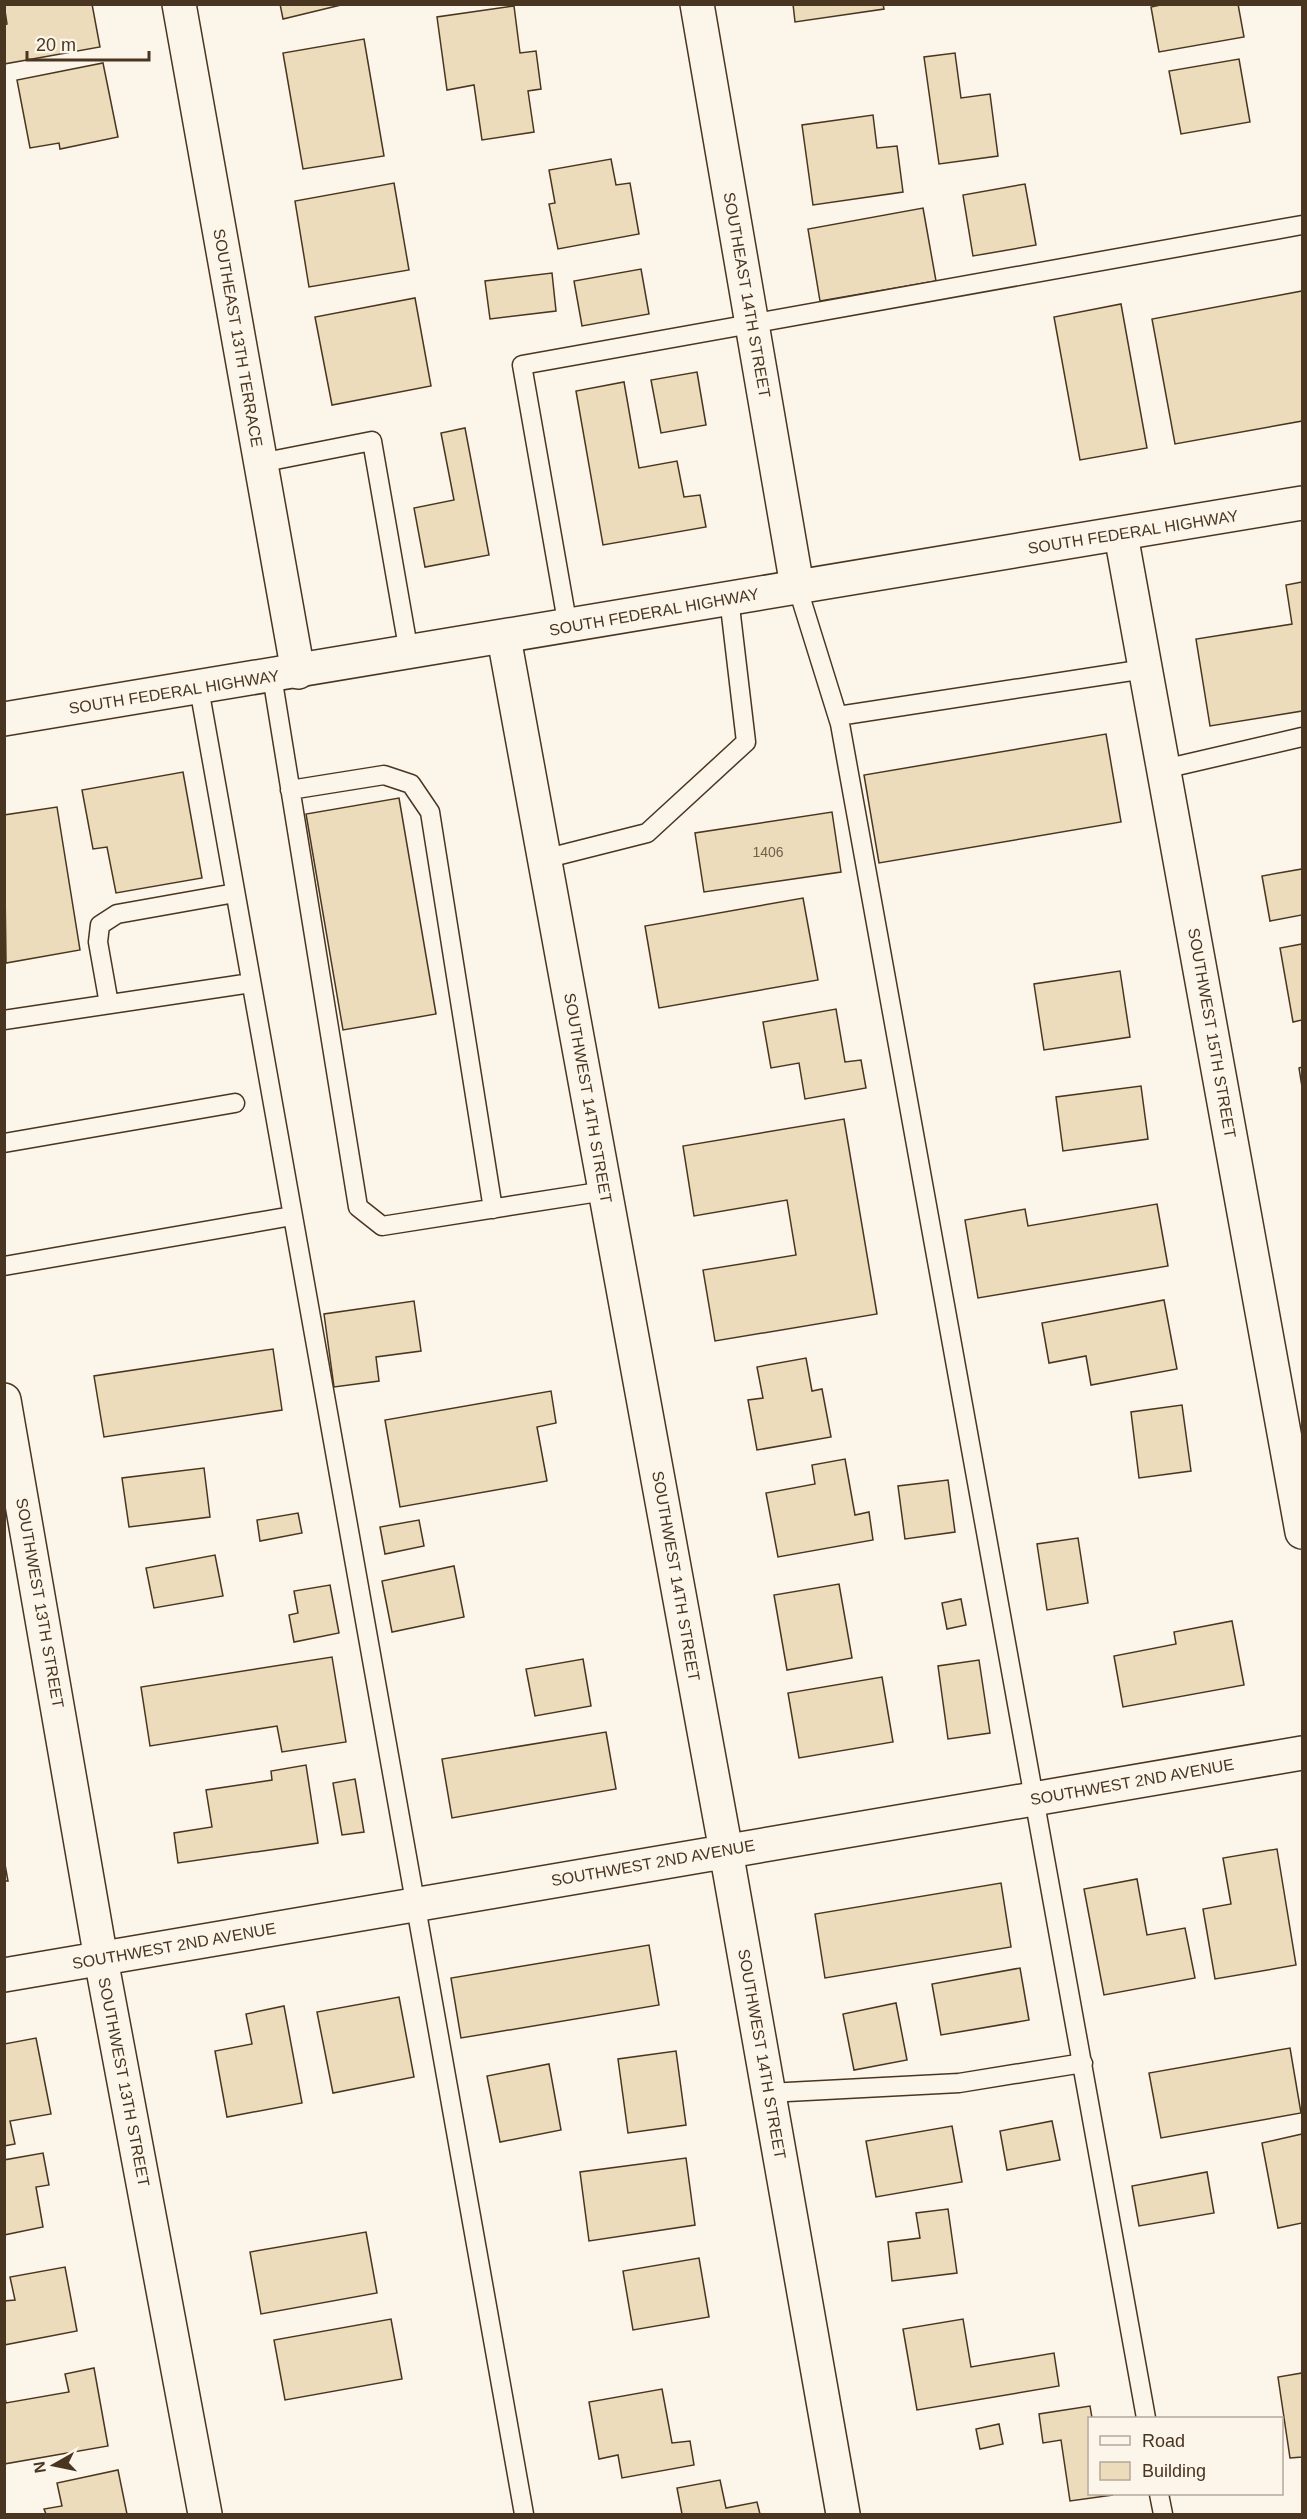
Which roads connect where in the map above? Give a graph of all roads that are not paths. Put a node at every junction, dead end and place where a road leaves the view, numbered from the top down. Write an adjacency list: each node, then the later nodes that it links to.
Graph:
1 (179, 4): 5 (street, SOUTHEAST 13TH TERRACE)
2 (697, 4): 4 (street, SOUTHEAST 14TH STREET)
3 (1302, 225): 4 (lane)
4 (752, 324): 8 (street, SOUTHEAST 14TH STREET); 10 (lane)
5 (260, 463): 12 (lane); 14 (street, SOUTHEAST 13TH TERRACE)
6 (1302, 503): 7 (street, SOUTH FEDERAL HIGHWAY)
7 (1121, 535): 8 (street, SOUTH FEDERAL HIGHWAY); 13 (street, SOUTHWEST 15TH STREET)
8 (797, 586): 9 (street, SOUTH FEDERAL HIGHWAY); 16 (lane)
9 (729, 598): 10 (street, SOUTH FEDERAL HIGHWAY); 21 (lane)
10 (568, 627): 11 (street, SOUTH FEDERAL HIGHWAY)
11 (504, 638): 12 (street, SOUTH FEDERAL HIGHWAY); 21 (street, SOUTHWEST 14TH STREET)
12 (409, 653): 14 (street, SOUTH FEDERAL HIGHWAY)
13 (1145, 669): 16 (lane); 19 (street, SOUTHWEST 15TH STREET)
14 (285, 674): 15 (street, SOUTH FEDERAL HIGHWAY); 20 (lane)
15 (199, 688): 17 (street, SOUTH FEDERAL HIGHWAY); 22 (lane)
16 (838, 716): 35 (lane)
17 (4, 719)
18 (1302, 737): 19 (lane)
19 (1164, 769): 33 (street, SOUTHWEST 15TH STREET)
20 (290, 790): 29 (lane); 29 (lane)
21 (544, 859): 28 (street, SOUTHWEST 14TH STREET)
22 (235, 893): 23 (lane); 24 (lane)
23 (251, 983): 24 (lane); 30 (lane)
24 (108, 1004): 25 (lane)
25 (4, 1020)
26 (235, 1103): 27 (lane)
27 (4, 1143)
28 (605, 1191): 29 (lane); 36 (street, SOUTHWEST 14TH STREET)
29 (493, 1209)
30 (292, 1216): 31 (lane); 37 (lane)
31 (4, 1266)
32 (4, 1400): 38 (street, SOUTHWEST 13TH STREET)
33 (1302, 1532)
34 (1302, 1753): 35 (street, SOUTHWEST 2ND AVENUE)
35 (1036, 1798): 36 (street, SOUTHWEST 2ND AVENUE); 40 (lane)
36 (726, 1851): 37 (street, SOUTHWEST 2ND AVENUE); 41 (street, SOUTHWEST 14TH STREET)
37 (414, 1904): 38 (street, SOUTHWEST 2ND AVENUE); 45 (lane)
38 (101, 1959): 39 (street, SOUTHWEST 2ND AVENUE); 44 (street, SOUTHWEST 13TH STREET)
39 (4, 1975)
40 (1083, 2063): 41 (lane); 42 (lane)
41 (768, 2093): 46 (street, SOUTHWEST 14TH STREET)
42 (1146, 2417)
43 (1159, 2495): 47 (lane)
44 (206, 2514)
45 (524, 2514)
46 (843, 2514)
47 (1163, 2514)

